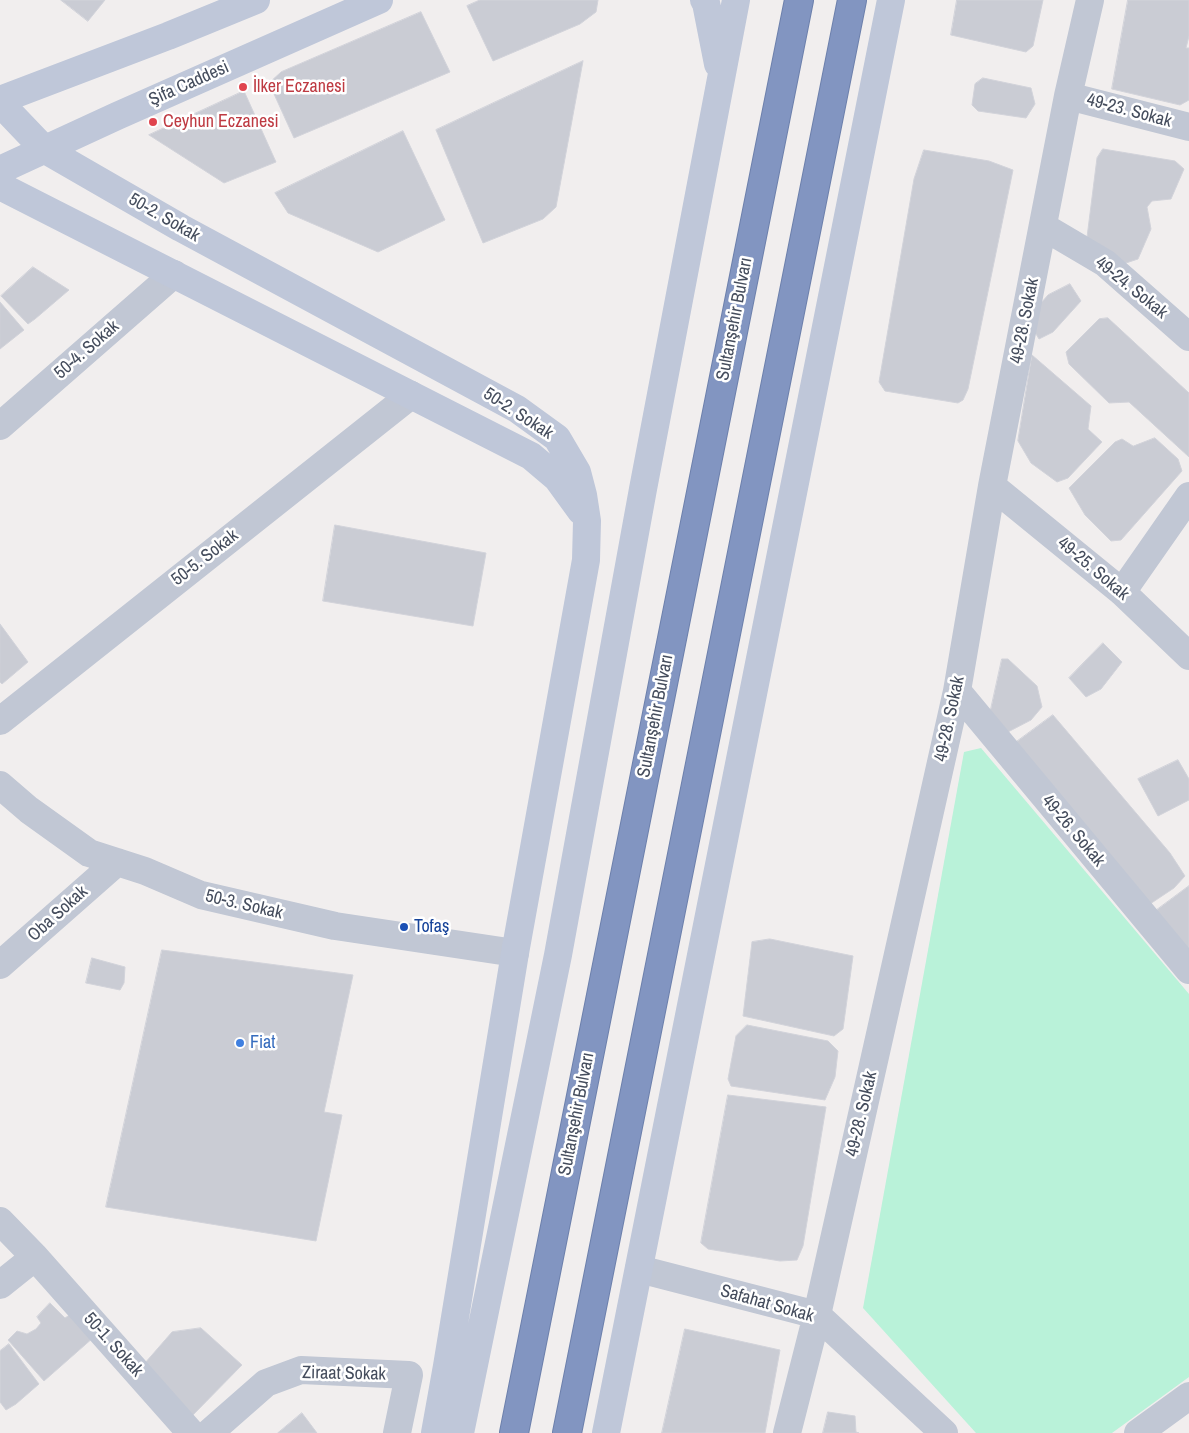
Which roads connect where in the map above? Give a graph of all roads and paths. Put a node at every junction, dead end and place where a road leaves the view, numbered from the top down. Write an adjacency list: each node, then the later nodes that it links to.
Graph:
1 (256, 0): 11 (street)
2 (379, 0): 13 (street, Şifa Caddesi)
3 (704, 0): 9 (street)
4 (736, 0): 9 (street)
5 (799, 0): 44 (highway, Sultanşehir Bulvarı)
6 (852, 0): 45 (highway)
7 (891, 0): 35 (street)
8 (1090, 0): 10 (street, 49-28. Sokak)
9 (721, 81): 43 (street)
10 (1068, 96): 12 (street, 49-23. Sokak); 16 (street, 49-28. Sokak)
11 (0, 101): 13 (street, 50-2. Sokak)
12 (1189, 127)
13 (44, 149): 14 (street, Şifa Caddesi); 23 (street, 50-2. Sokak)
14 (0, 170)
15 (0, 186): 17 (street, 50-2. Sokak)
16 (1044, 227): 18 (street, 49-24. Sokak); 21 (street, 49-28. Sokak)
17 (174, 274): 19 (street, 50-2. Sokak); 20 (street, 50-4. Sokak)
18 (1189, 337)
19 (411, 396): 23 (street, 50-2. Sokak); 27 (street, 50-5. Sokak)
20 (0, 426)
21 (992, 486): 24 (street, 49-25. Sokak); 26 (street, 49-28. Sokak)
22 (1189, 496): 24 (street)
23 (587, 521): 30 (street)
24 (1122, 592): 25 (street, 49-25. Sokak)
25 (1189, 656)
26 (957, 691): 32 (street, 49-26. Sokak); 37 (street, 49-28. Sokak)
27 (0, 721)
28 (0, 785): 29 (street, 50-3. Sokak)
29 (117, 862): 30 (street, 50-3. Sokak); 31 (street, Oba Sokak)
30 (515, 953): 42 (street)
31 (0, 965)
32 (1189, 970)
33 (0, 1221): 34 (street, 50-1. Sokak)
34 (35, 1257): 36 (street); 39 (street, 50-1. Sokak)
35 (639, 1269): 37 (street, Safahat Sokak); 46 (street)
36 (0, 1285)
37 (816, 1315): 47 (street, 49-28. Sokak); 48 (street, Safahat Sokak)
38 (1189, 1396): 49 (street)
39 (191, 1433)
40 (209, 1433): 41 (street, Ziraat Sokak)
41 (397, 1433)
42 (434, 1433)
43 (460, 1433)
44 (514, 1433)
45 (567, 1433)
46 (606, 1433)
47 (787, 1433)
48 (944, 1433)
49 (1138, 1433)

